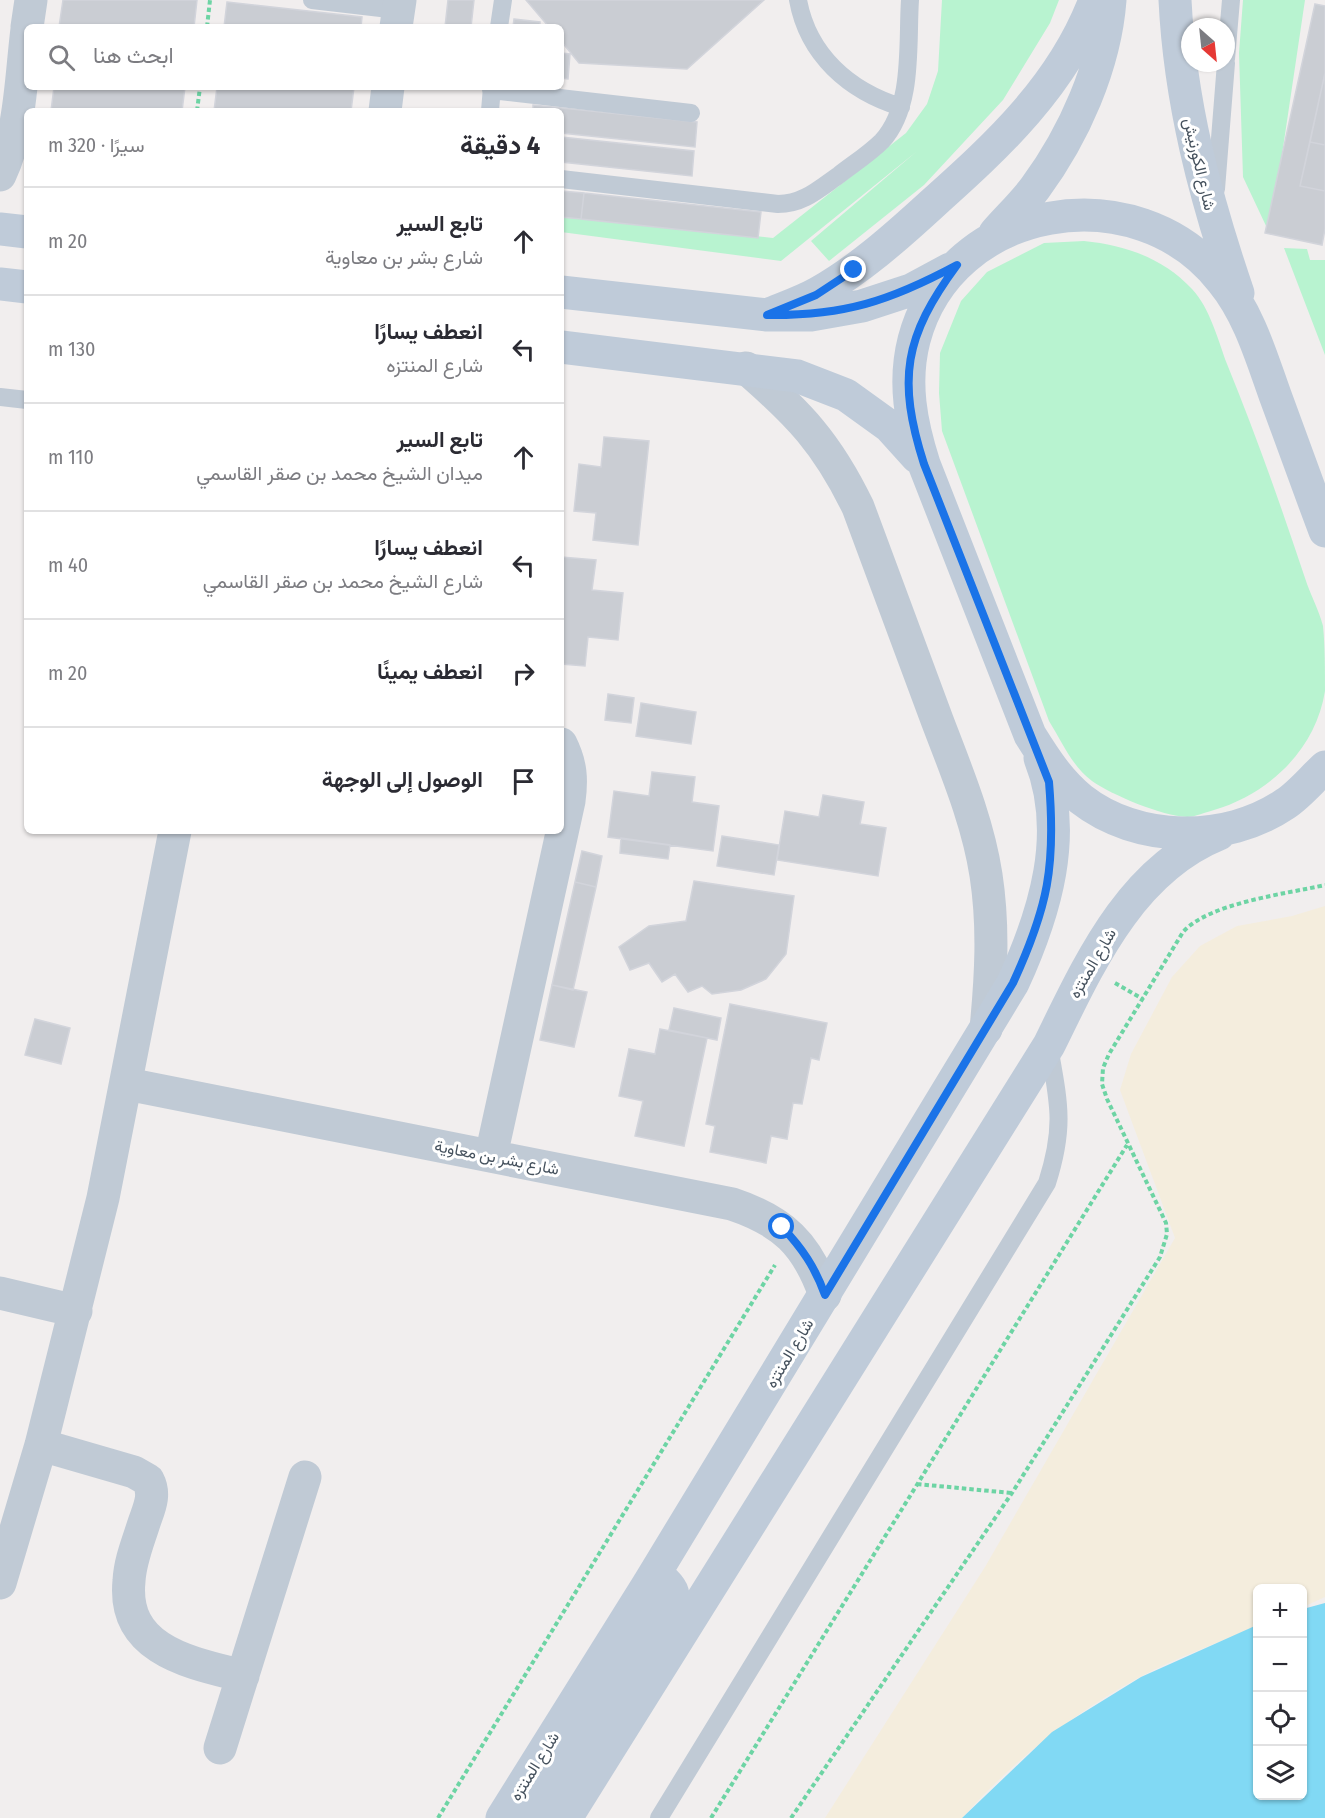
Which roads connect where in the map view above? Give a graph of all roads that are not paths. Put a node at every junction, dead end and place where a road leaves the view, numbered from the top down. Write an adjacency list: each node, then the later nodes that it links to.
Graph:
1 (31, 0): 12 (street)
2 (312, 0): 10 (lane)
3 (502, 0): 13 (lane)
4 (798, 0): 19 (lane)
5 (910, 0): 19 (lane)
6 (1095, 0): 35 (main road)
7 (1110, 0): 30 (main road)
8 (1175, 0): 27 (main road, شارع الكورنيش)
9 (1231, 0): 11 (lane)
10 (398, 12)
11 (1230, 18)
12 (28, 24)
13 (499, 24)
14 (24, 53): 23 (street)
15 (1225, 72): 27 (lane)
16 (388, 90): 20 (street)
17 (491, 90): 21 (lane)
18 (507, 90): 22 (lane)
19 (901, 107): 26 (lane)
20 (385, 108)
21 (490, 108)
22 (691, 113)
23 (13, 135): 24 (street); 25 (street)
24 (24, 166)
25 (0, 175)
26 (564, 178)
27 (1213, 221): 36 (main road, شارع الكورنيش)
28 (0, 229): 29 (main road)
29 (24, 232)
30 (992, 237): 31 (main road); 36 (main road)
31 (957, 265): 35 (main road); 41 (main road)
32 (0, 284): 33 (main road)
33 (24, 287)
34 (564, 292): 35 (main road)
35 (767, 315)
36 (1249, 323): 42 (main road)
37 (564, 347): 38 (main road)
38 (746, 368): 41 (main road); 52 (street)
39 (0, 397): 40 (lane)
40 (24, 400)
41 (924, 464): 43 (main road)
42 (1325, 531)
43 (1030, 735): 49 (main road); 52 (main road, شارع المنتزه)
44 (564, 750): 48 (street)
45 (1325, 767): 47 (main road)
46 (1325, 788): 47 (lane)
47 (1285, 804): 49 (main road)
48 (564, 824)
49 (1244, 824): 53 (main road, شارع المنتزه)
50 (174, 834): 54 (street)
51 (562, 834): 55 (street)
52 (986, 1029): 57 (main road, شارع المنتزه)
53 (1049, 1045): 68 (main road, شارع المنتزه); 69 (lane)
54 (127, 1084): 55 (street, شارع بشر بن معاوية); 58 (street)
55 (491, 1156): 57 (street, شارع بشر بن معاوية)
56 (0, 1293): 58 (street)
57 (825, 1295): 63 (main road, شارع المنتزه)
58 (76, 1311): 59 (street)
59 (41, 1445): 61 (street); 64 (street)
60 (305, 1477): 64 (street)
61 (11, 1508): 62 (street)
62 (0, 1583)
63 (649, 1583): 66 (main road, شارع المنتزه); 67 (main road)
64 (243, 1676): 65 (street)
65 (220, 1749)
66 (501, 1818)
67 (537, 1818)
68 (566, 1818)
69 (659, 1818)

